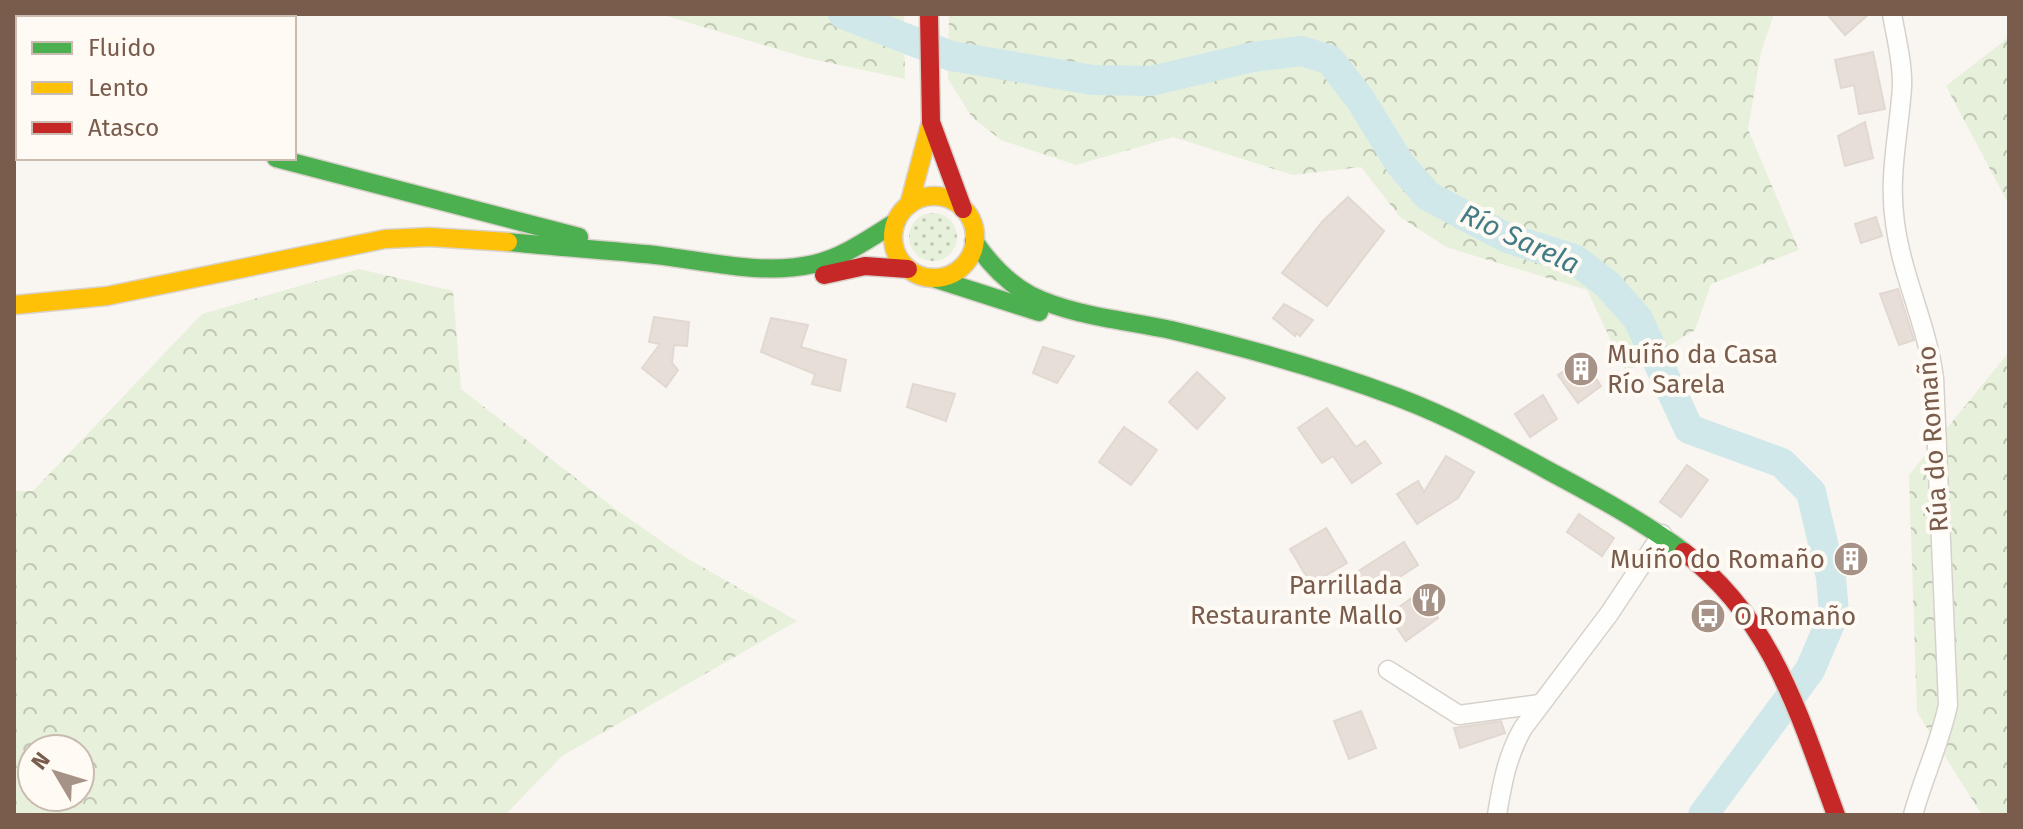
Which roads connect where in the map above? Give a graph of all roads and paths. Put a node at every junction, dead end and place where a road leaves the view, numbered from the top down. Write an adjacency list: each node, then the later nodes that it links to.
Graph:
1 (929, 14): 3 (main road)
2 (1892, 14): 23 (street, Rúa do Romaño)
3 (931, 122): 5 (main road); 6 (main road)
4 (284, 160): 8 (main road)
5 (909, 205): 6 (main road); 7 (main road)
6 (963, 209): 9 (main road)
7 (896, 222): 12 (main road); 14 (main road)
8 (540, 227): 11 (main road); 12 (main road)
9 (974, 241): 15 (main road); 17 (main road)
10 (348, 246): 11 (main road); 13 (main road); 16 (main road)
11 (554, 246): 12 (main road); 13 (main road)
12 (636, 253)
13 (665, 269): 14 (main road)
14 (908, 269): 15 (main road)
15 (933, 278): 17 (main road)
16 (14, 305)
17 (1136, 324): 18 (main road)
18 (1662, 534): 20 (street); 22 (main road)
19 (1388, 670): 20 (street)
20 (1540, 704): 21 (street)
21 (1497, 815)
22 (1836, 815)
23 (1913, 815)

